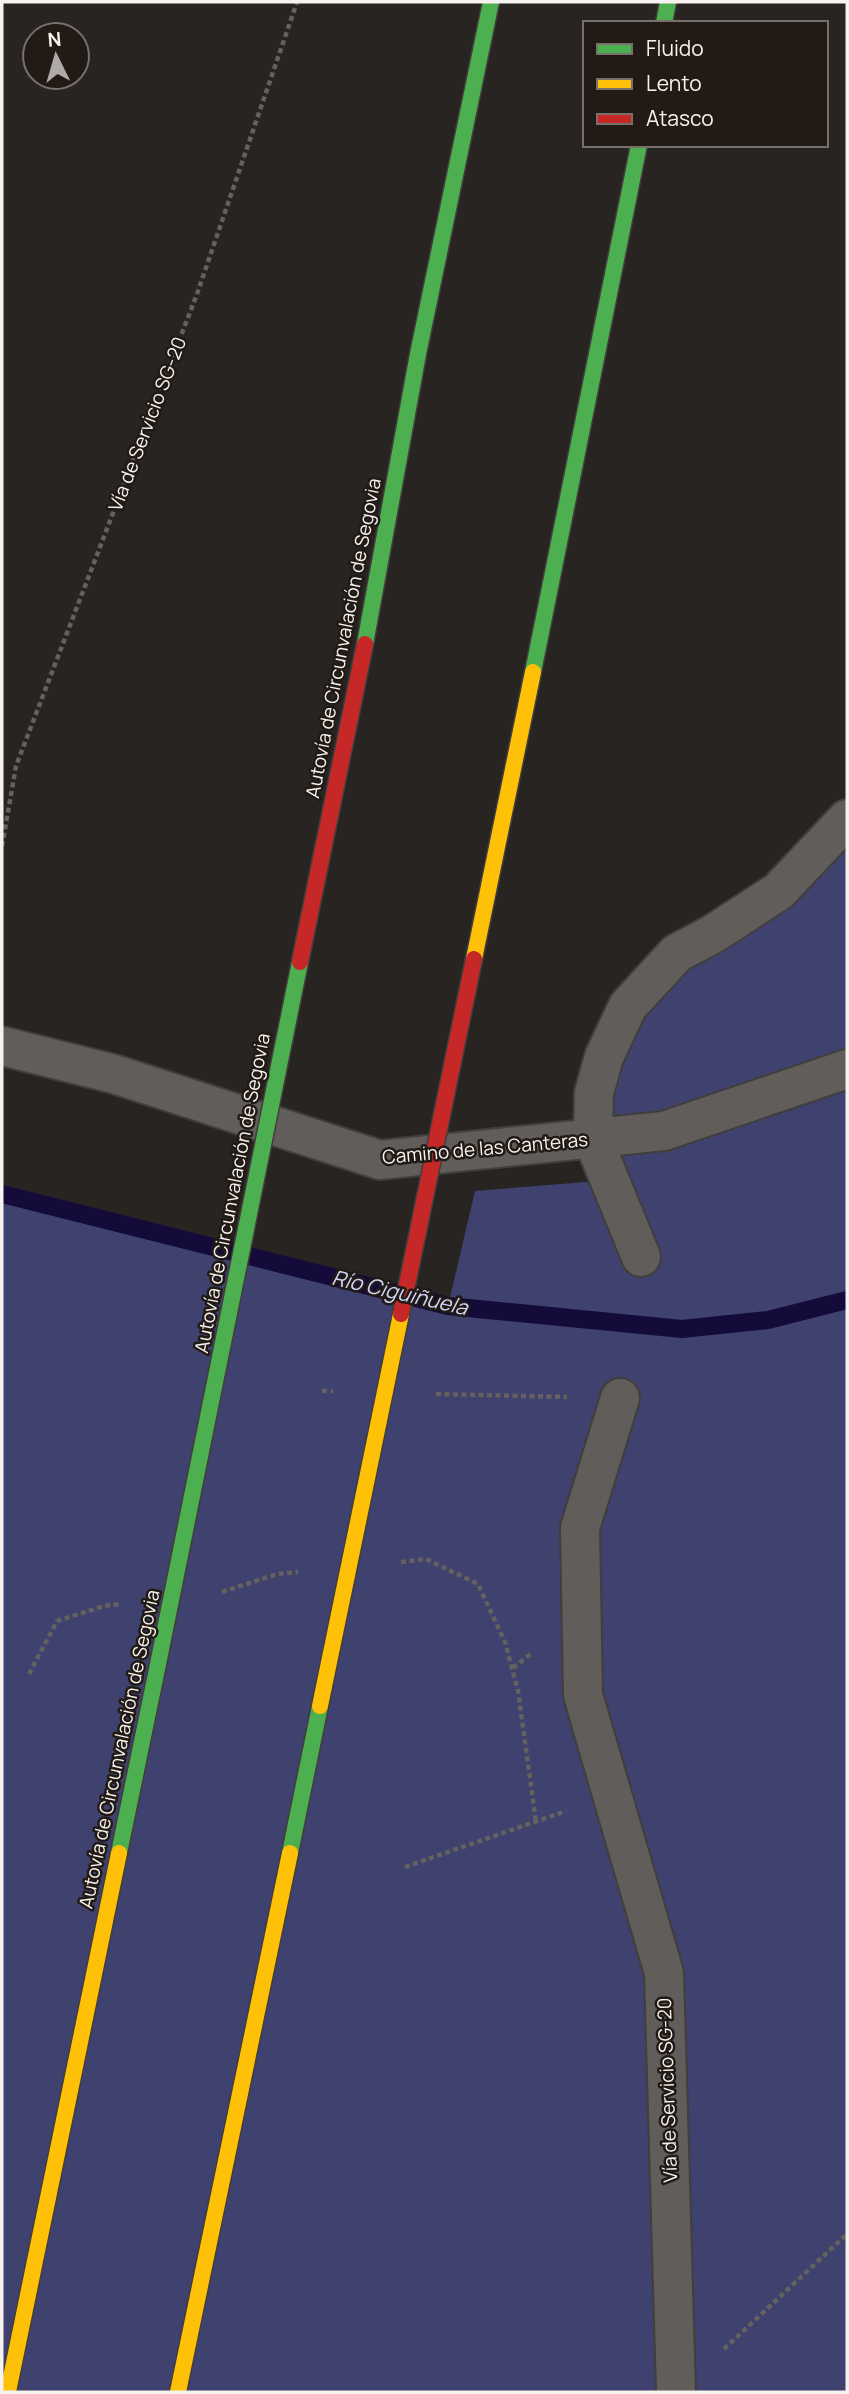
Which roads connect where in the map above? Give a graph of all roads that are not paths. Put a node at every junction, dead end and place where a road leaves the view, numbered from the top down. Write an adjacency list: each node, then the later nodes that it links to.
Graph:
1 (491, 2): 11 (highway, Autovía de Circunvalación de Segovia, bridge)
2 (668, 2): 3 (highway)
3 (664, 21)
4 (639, 147): 12 (highway, bridge)
5 (847, 819): 8 (street)
6 (2, 1046): 8 (street, Camino de las Canteras)
7 (847, 1069): 8 (street, Camino de las Canteras)
8 (593, 1139): 9 (street)
9 (641, 1257)
10 (620, 1398): 13 (street, Vía de Servicio SG-20)
11 (8, 2392)
12 (178, 2392)
13 (676, 2392)

